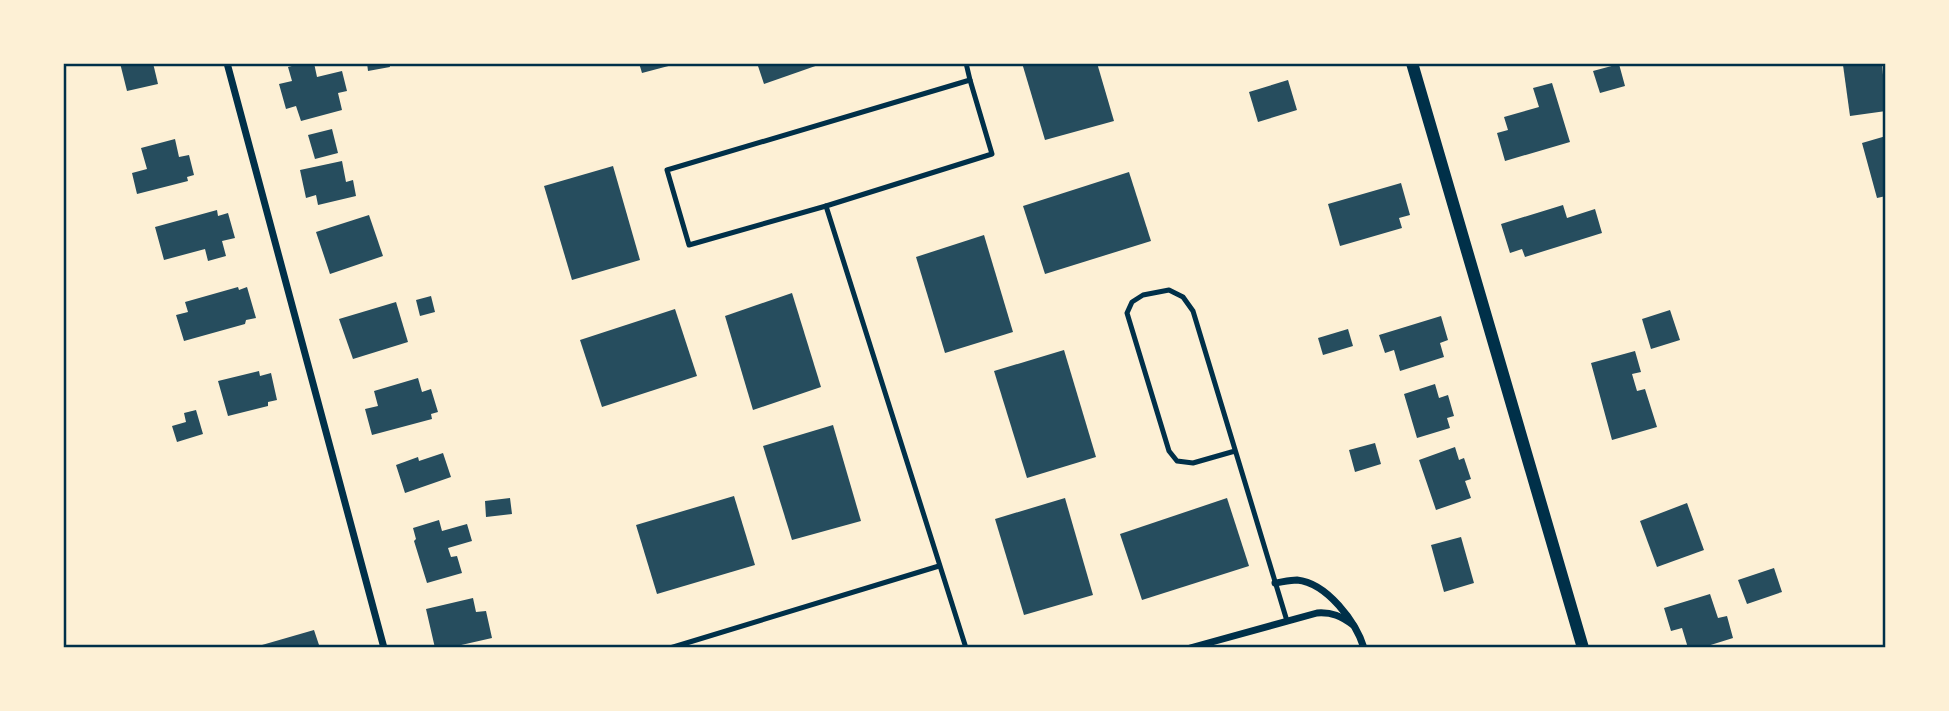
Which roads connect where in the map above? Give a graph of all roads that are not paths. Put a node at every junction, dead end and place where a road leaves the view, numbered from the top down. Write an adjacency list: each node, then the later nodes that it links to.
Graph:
1 (228, 63): 11 (street)
2 (965, 63): 4 (lane)
3 (1412, 63): 16 (street)
4 (970, 80): 5 (lane); 5 (lane)
5 (826, 205): 7 (lane)
6 (1235, 451): 6 (lane); 8 (lane)
7 (939, 566): 12 (lane); 13 (lane)
8 (1275, 583): 9 (lane); 10 (street)
9 (1287, 621): 10 (street); 14 (street)
10 (1353, 625): 15 (street)
11 (384, 648)
12 (670, 648)
13 (967, 648)
14 (1190, 648)
15 (1364, 648)
16 (1583, 648)

